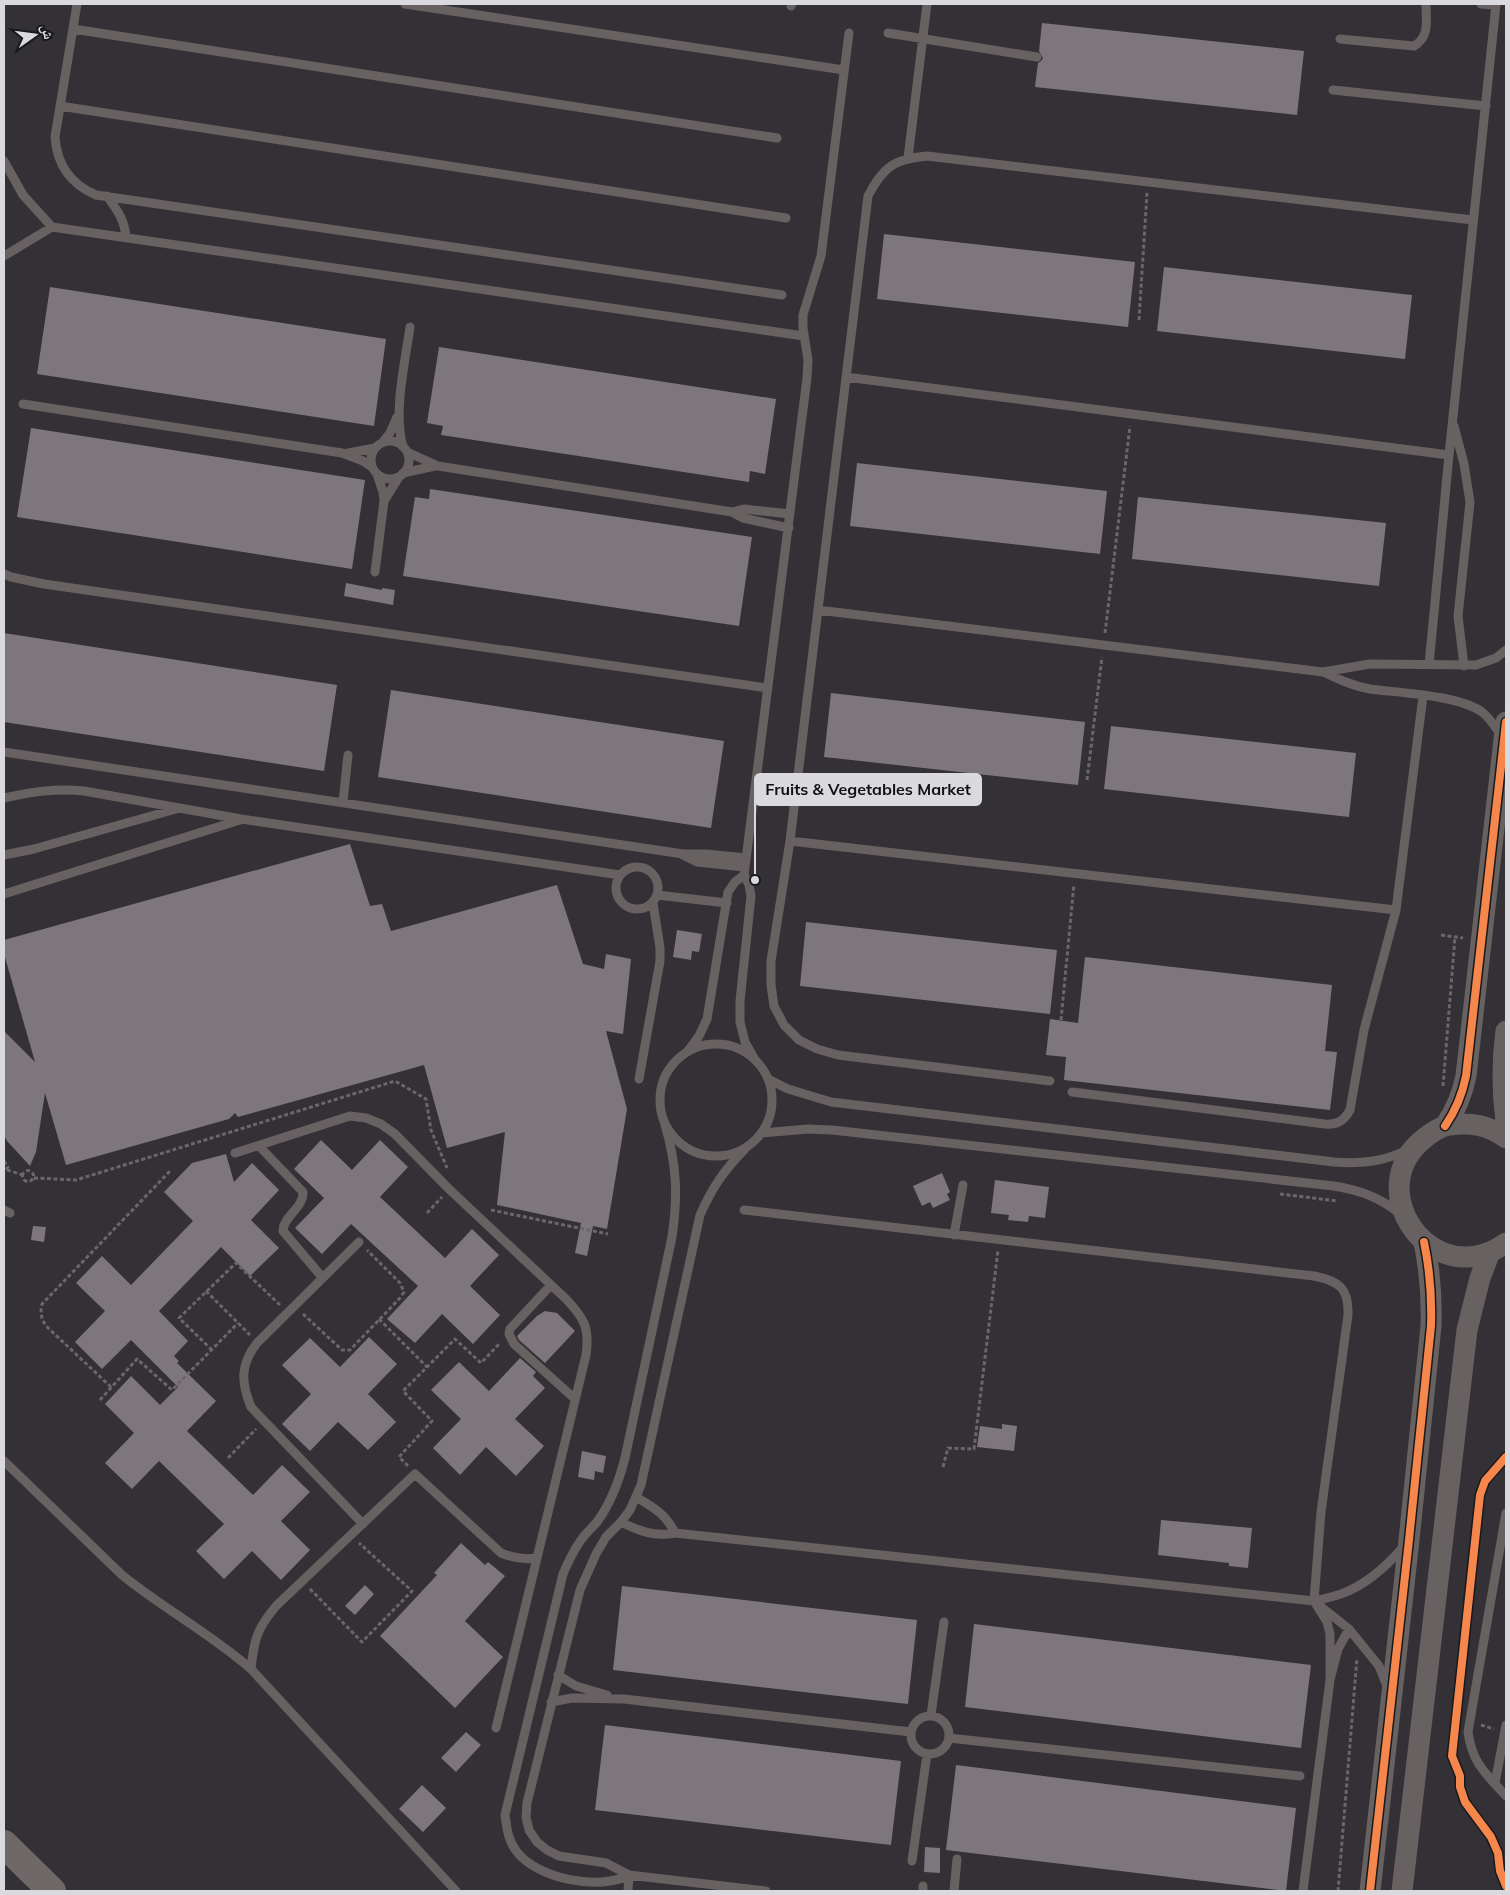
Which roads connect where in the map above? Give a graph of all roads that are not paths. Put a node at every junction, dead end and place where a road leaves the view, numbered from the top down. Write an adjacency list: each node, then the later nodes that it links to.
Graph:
1 (77, 4): 7 (lane)
2 (405, 4): 13 (lane)
3 (927, 4): 10 (lane)
4 (1426, 4): 11 (lane)
5 (1481, 4): 6 (lane)
6 (1496, 4): 16 (lane)
7 (73, 29): 15 (lane); 17 (lane)
8 (849, 33): 13 (lane)
9 (888, 33): 10 (lane)
10 (923, 39): 12 (lane); 18 (lane)
11 (1340, 39)
12 (1037, 57)
13 (844, 70): 28 (lane)
14 (1333, 90): 16 (lane)
15 (60, 106): 20 (lane); 21 (lane)
16 (1486, 106): 22 (lane)
17 (777, 138)
18 (908, 158): 22 (lane); 29 (lane)
19 (4, 161): 23 (lane)
20 (107, 196): 24 (lane); 26 (lane)
21 (786, 218)
22 (1473, 220): 32 (lane)
23 (52, 227): 24 (lane); 25 (lane)
24 (126, 238): 28 (lane)
25 (4, 256)
26 (782, 295)
27 (410, 327): 31 (lane)
28 (804, 336): 42 (lane)
29 (846, 377): 36 (lane); 46 (lane)
30 (23, 404): 35 (lane)
31 (399, 410): 33 (lane); 34 (lane)
32 (1452, 420): 36 (lane); 49 (lane)
33 (379, 446): 34 (lane); 35 (lane); 38 (lane)
34 (405, 450): 37 (lane); 39 (lane)
35 (342, 453): 38 (lane)
36 (1449, 455): 48 (lane)
37 (438, 466): 39 (lane); 41 (lane)
38 (375, 471): 39 (lane); 40 (lane)
39 (401, 475): 40 (lane)
40 (384, 501): 44 (lane)
41 (732, 512): 42 (lane); 43 (lane)
42 (790, 514): 43 (lane)
43 (788, 528): 51 (lane)
44 (375, 572)
45 (4, 574): 51 (lane)
46 (818, 610): 50 (lane); 60 (lane)
47 (1506, 650): 49 (lane)
48 (1429, 665): 49 (lane); 50 (lane)
49 (1464, 666)
50 (1323, 672): 52 (lane)
51 (768, 688): 62 (lane)
52 (1423, 696): 53 (lane); 67 (lane)
53 (1505, 731): 77 (street)
54 (4, 752): 57 (lane)
55 (348, 755): 57 (lane)
56 (4, 798): 58 (lane)
57 (343, 802): 62 (lane)
58 (178, 808): 59 (lane); 61 (lane)
59 (242, 819): 63 (lane); 64 (lane)
60 (790, 841): 67 (lane); 73 (lane)
61 (4, 855)
62 (745, 866): 66 (lane); 70 (lane)
63 (620, 875): 65 (lane); 65 (lane)
64 (4, 894)
65 (655, 899): 66 (lane); 71 (lane)
66 (727, 903): 69 (lane)
67 (1396, 910): 74 (lane)
68 (1506, 1031): 75 (street)
69 (687, 1052): 70 (lane); 76 (lane)
70 (754, 1060): 72 (lane)
71 (639, 1079)
72 (768, 1079): 78 (lane); 81 (lane)
73 (1050, 1081)
74 (1072, 1092)
75 (1506, 1121)
76 (665, 1124): 82 (lane); 123 (lane)
77 (1445, 1126): 79 (street); 81 (street)
78 (762, 1133): 82 (lane); 86 (lane)
79 (1506, 1138)
80 (259, 1146): 83 (lane); 91 (lane); 92 (lane)
81 (1414, 1147): 86 (street)
82 (745, 1148): 95 (lane)
83 (235, 1153)
84 (963, 1185): 87 (lane)
85 (744, 1210): 87 (lane)
86 (1405, 1218): 89 (street)
87 (954, 1235): 102 (lane)
88 (359, 1242): 91 (lane)
89 (1424, 1242): 90 (street); 100 (street)
90 (1498, 1247): 131 (street)
91 (322, 1277): 98 (lane)
92 (551, 1285): 93 (lane); 93 (lane)
93 (575, 1399): 101 (lane)
94 (4, 1461): 105 (lane)
95 (636, 1497): 97 (lane); 99 (lane)
96 (1506, 1514): 118 (lane)
97 (621, 1522): 99 (lane); 106 (lane)
98 (364, 1524): 101 (lane); 105 (lane)
99 (675, 1533): 102 (lane)
100 (1409, 1540): 102 (lane); 108 (street)
101 (536, 1558): 112 (lane)
102 (1314, 1601): 104 (lane); 107 (lane)
103 (944, 1622): 111 (lane)
104 (1349, 1629): 107 (lane); 108 (lane)
105 (251, 1669): 125 (lane)
106 (558, 1675): 109 (lane); 110 (lane)
107 (1330, 1680): 129 (lane)
108 (1391, 1695): 130 (street)
109 (624, 1699): 110 (lane); 114 (lane)
110 (552, 1702): 123 (lane)
111 (931, 1715): 114 (lane); 115 (lane)
112 (496, 1728)
113 (1506, 1729): 118 (lane)
114 (911, 1732): 116 (lane)
115 (949, 1738): 116 (lane); 117 (lane)
116 (927, 1754): 122 (lane)
117 (1300, 1776)
118 (1495, 1784): 119 (lane)
119 (1506, 1796)
120 (4, 1844): 124 (highway)
121 (957, 1859): 128 (lane)
122 (912, 1862)
123 (629, 1874): 126 (lane); 127 (lane)
124 (52, 1891)
125 (456, 1891)
126 (628, 1891)
127 (766, 1891)
128 (954, 1891)
129 (1303, 1891)
130 (1370, 1891)
131 (1402, 1891)

